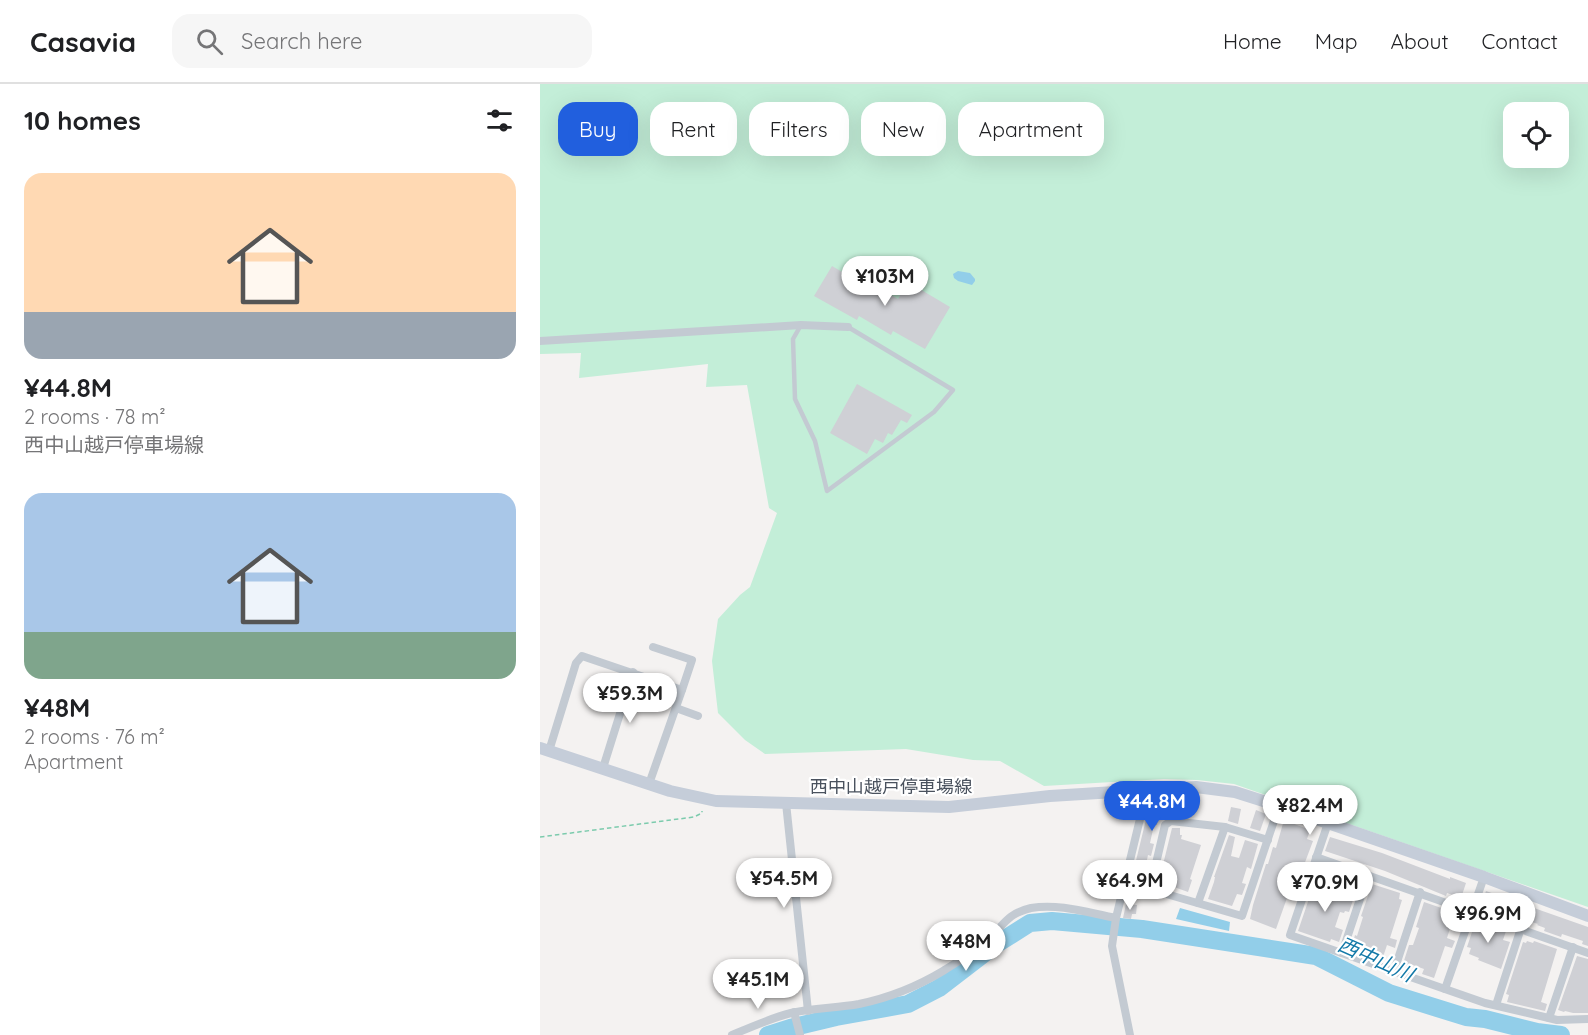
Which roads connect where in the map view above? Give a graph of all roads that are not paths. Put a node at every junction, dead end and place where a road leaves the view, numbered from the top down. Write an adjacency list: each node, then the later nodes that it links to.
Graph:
1 (801, 325): 2 (street); 2 (lane); 3 (street)
2 (848, 327)
3 (540, 341)
4 (653, 647): 6 (street)
5 (633, 672): 6 (street); 9 (street); 10 (street)
6 (682, 690): 7 (street)
7 (676, 708): 8 (street); 11 (street)
8 (698, 716)
9 (544, 749): 10 (main road, 西中山越戸停車場線)
10 (603, 768): 11 (main road, 西中山越戸停車場線)
11 (649, 784): 13 (main road, 西中山越戸停車場線)
12 (1147, 790): 13 (main road, 西中山越戸停車場線); 14 (main road, 西中山越戸停車場線); 21 (street)
13 (786, 803): 35 (street)
14 (1279, 806): 15 (main road, 西中山越戸停車場線); 17 (street)
15 (1328, 823): 18 (street); 20 (main road, 西中山越戸停車場線)
16 (1225, 827): 17 (street); 22 (street); 24 (street)
17 (1268, 840): 24 (street)
18 (1316, 856): 19 (street); 31 (street)
19 (1368, 874): 23 (street); 31 (street)
20 (1484, 877): 25 (street); 26 (main road, 西中山越戸停車場線)
21 (1125, 882): 22 (street); 27 (street)
22 (1150, 889): 24 (street)
23 (1420, 892): 25 (street); 32 (street)
24 (1198, 903)
25 (1472, 910): 28 (street); 33 (street)
26 (1588, 916)
27 (1116, 919): 35 (street); 41 (street)
28 (1521, 928): 29 (street); 34 (street)
29 (1573, 947): 30 (street); 37 (street)
30 (1588, 952)
31 (1342, 953): 32 (street)
32 (1394, 971): 33 (street)
33 (1445, 989): 34 (street)
34 (1496, 1005): 37 (street)
35 (808, 1011): 36 (street)
36 (795, 1013): 39 (street); 40 (street)
37 (1549, 1018): 38 (street)
38 (1588, 1019)
39 (732, 1035)
40 (800, 1035)
41 (1130, 1035)

